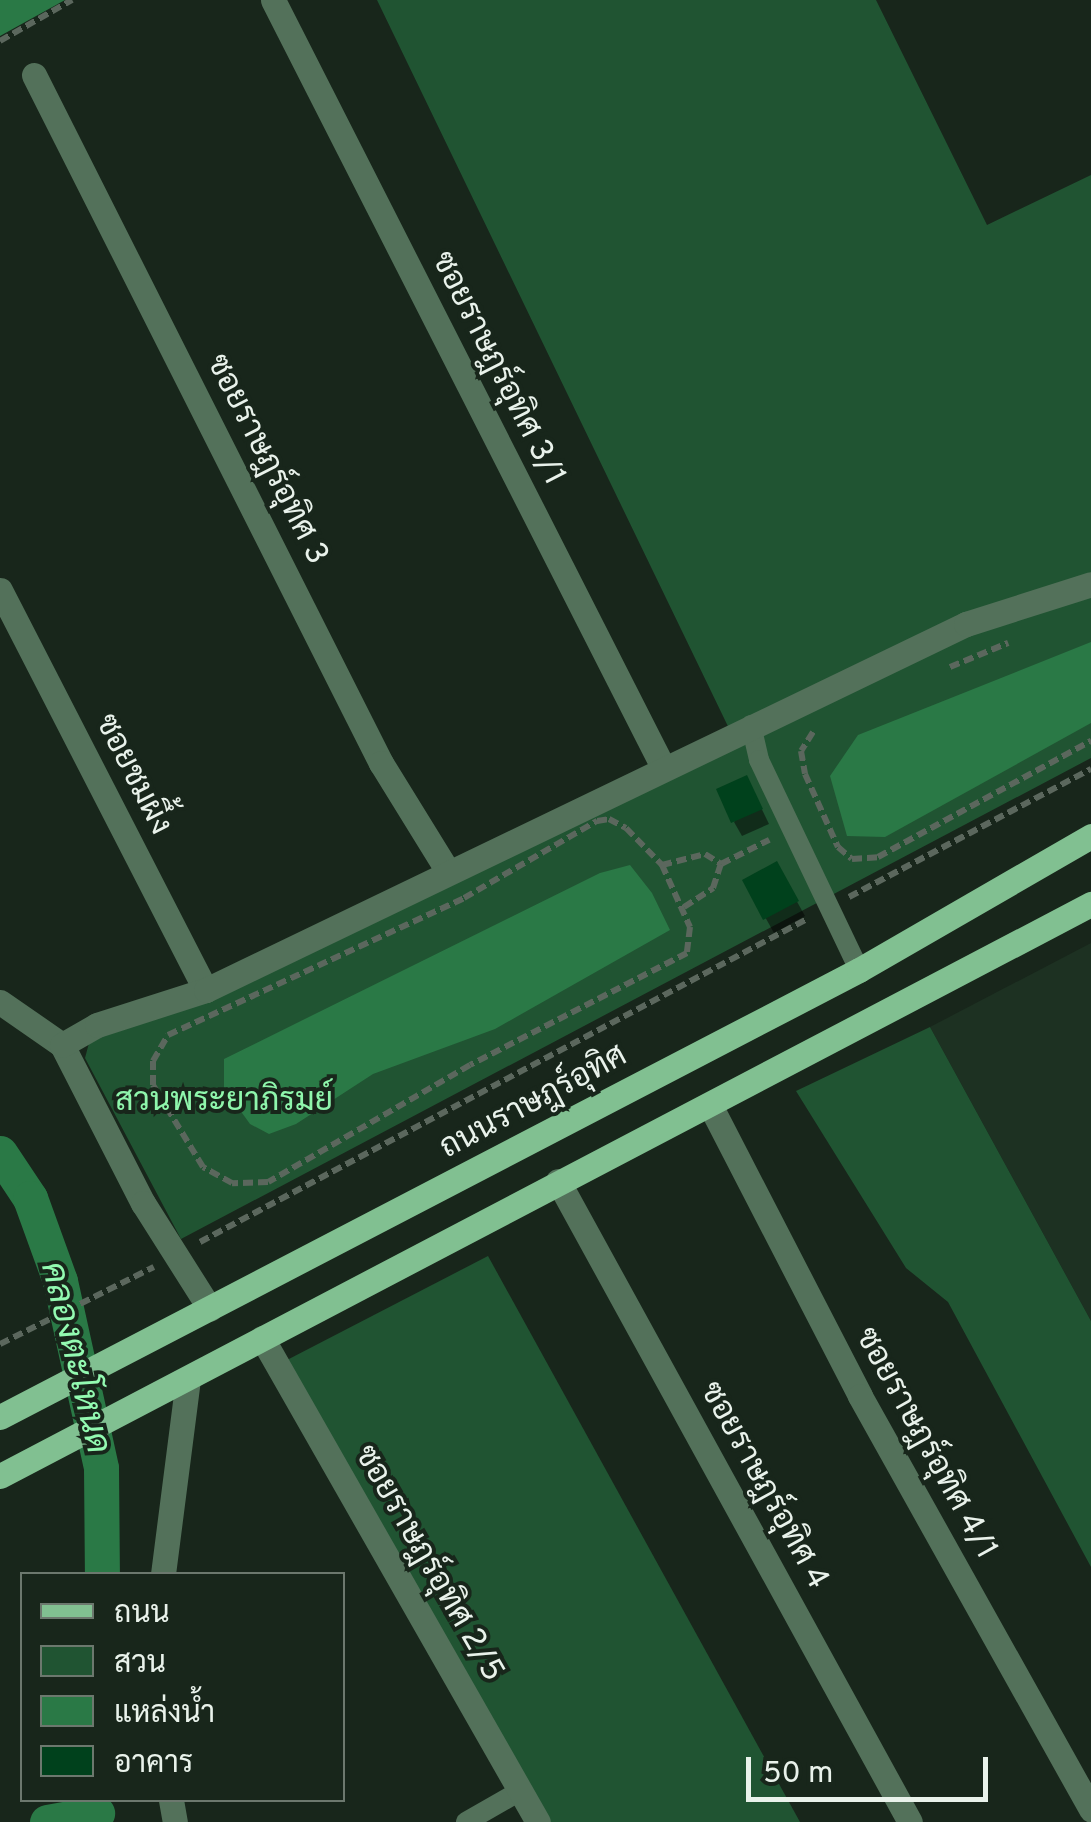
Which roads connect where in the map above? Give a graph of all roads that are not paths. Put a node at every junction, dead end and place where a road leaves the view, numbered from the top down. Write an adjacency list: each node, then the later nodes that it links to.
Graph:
1 (274, 0): 6 (street, ซอยราษฎร์อุทิศ 3/1)
2 (34, 75): 8 (street, ซอยราษฎร์อุทิศ 3)
3 (1091, 584): 5 (street)
4 (0, 590): 11 (street, ซอยชมผึ้ง)
5 (751, 725): 6 (street); 10 (lane)
6 (663, 768): 8 (street)
7 (1091, 836): 10 (main road, ถนนราษฎร์อุทิศ)
8 (447, 870): 11 (street)
9 (1090, 906): 14 (main road)
10 (859, 970): 16 (main road, ถนนราษฎร์อุทิศ)
11 (206, 990): 13 (street)
12 (0, 1002): 13 (street)
13 (62, 1045): 16 (street)
14 (710, 1104): 15 (main road); 23 (street, ซอยราษฎร์อุทิศ 4/1)
15 (558, 1181): 17 (main road); 26 (street, ซอยราษฎร์อุทิศ 4)
16 (210, 1309): 19 (main road, ถนนราษฎร์อุทิศ)
17 (262, 1338): 18 (main road); 22 (street, ซอยราษฎร์อุทิศ 2/5)
18 (188, 1379): 20 (main road); 21 (street)
19 (0, 1417)
20 (0, 1476)
21 (163, 1572)
22 (520, 1791): 24 (lane); 25 (street, ซอยราษฎร์อุทิศ 2/5)
23 (1091, 1810)
24 (466, 1822)
25 (538, 1822)
26 (910, 1822)

